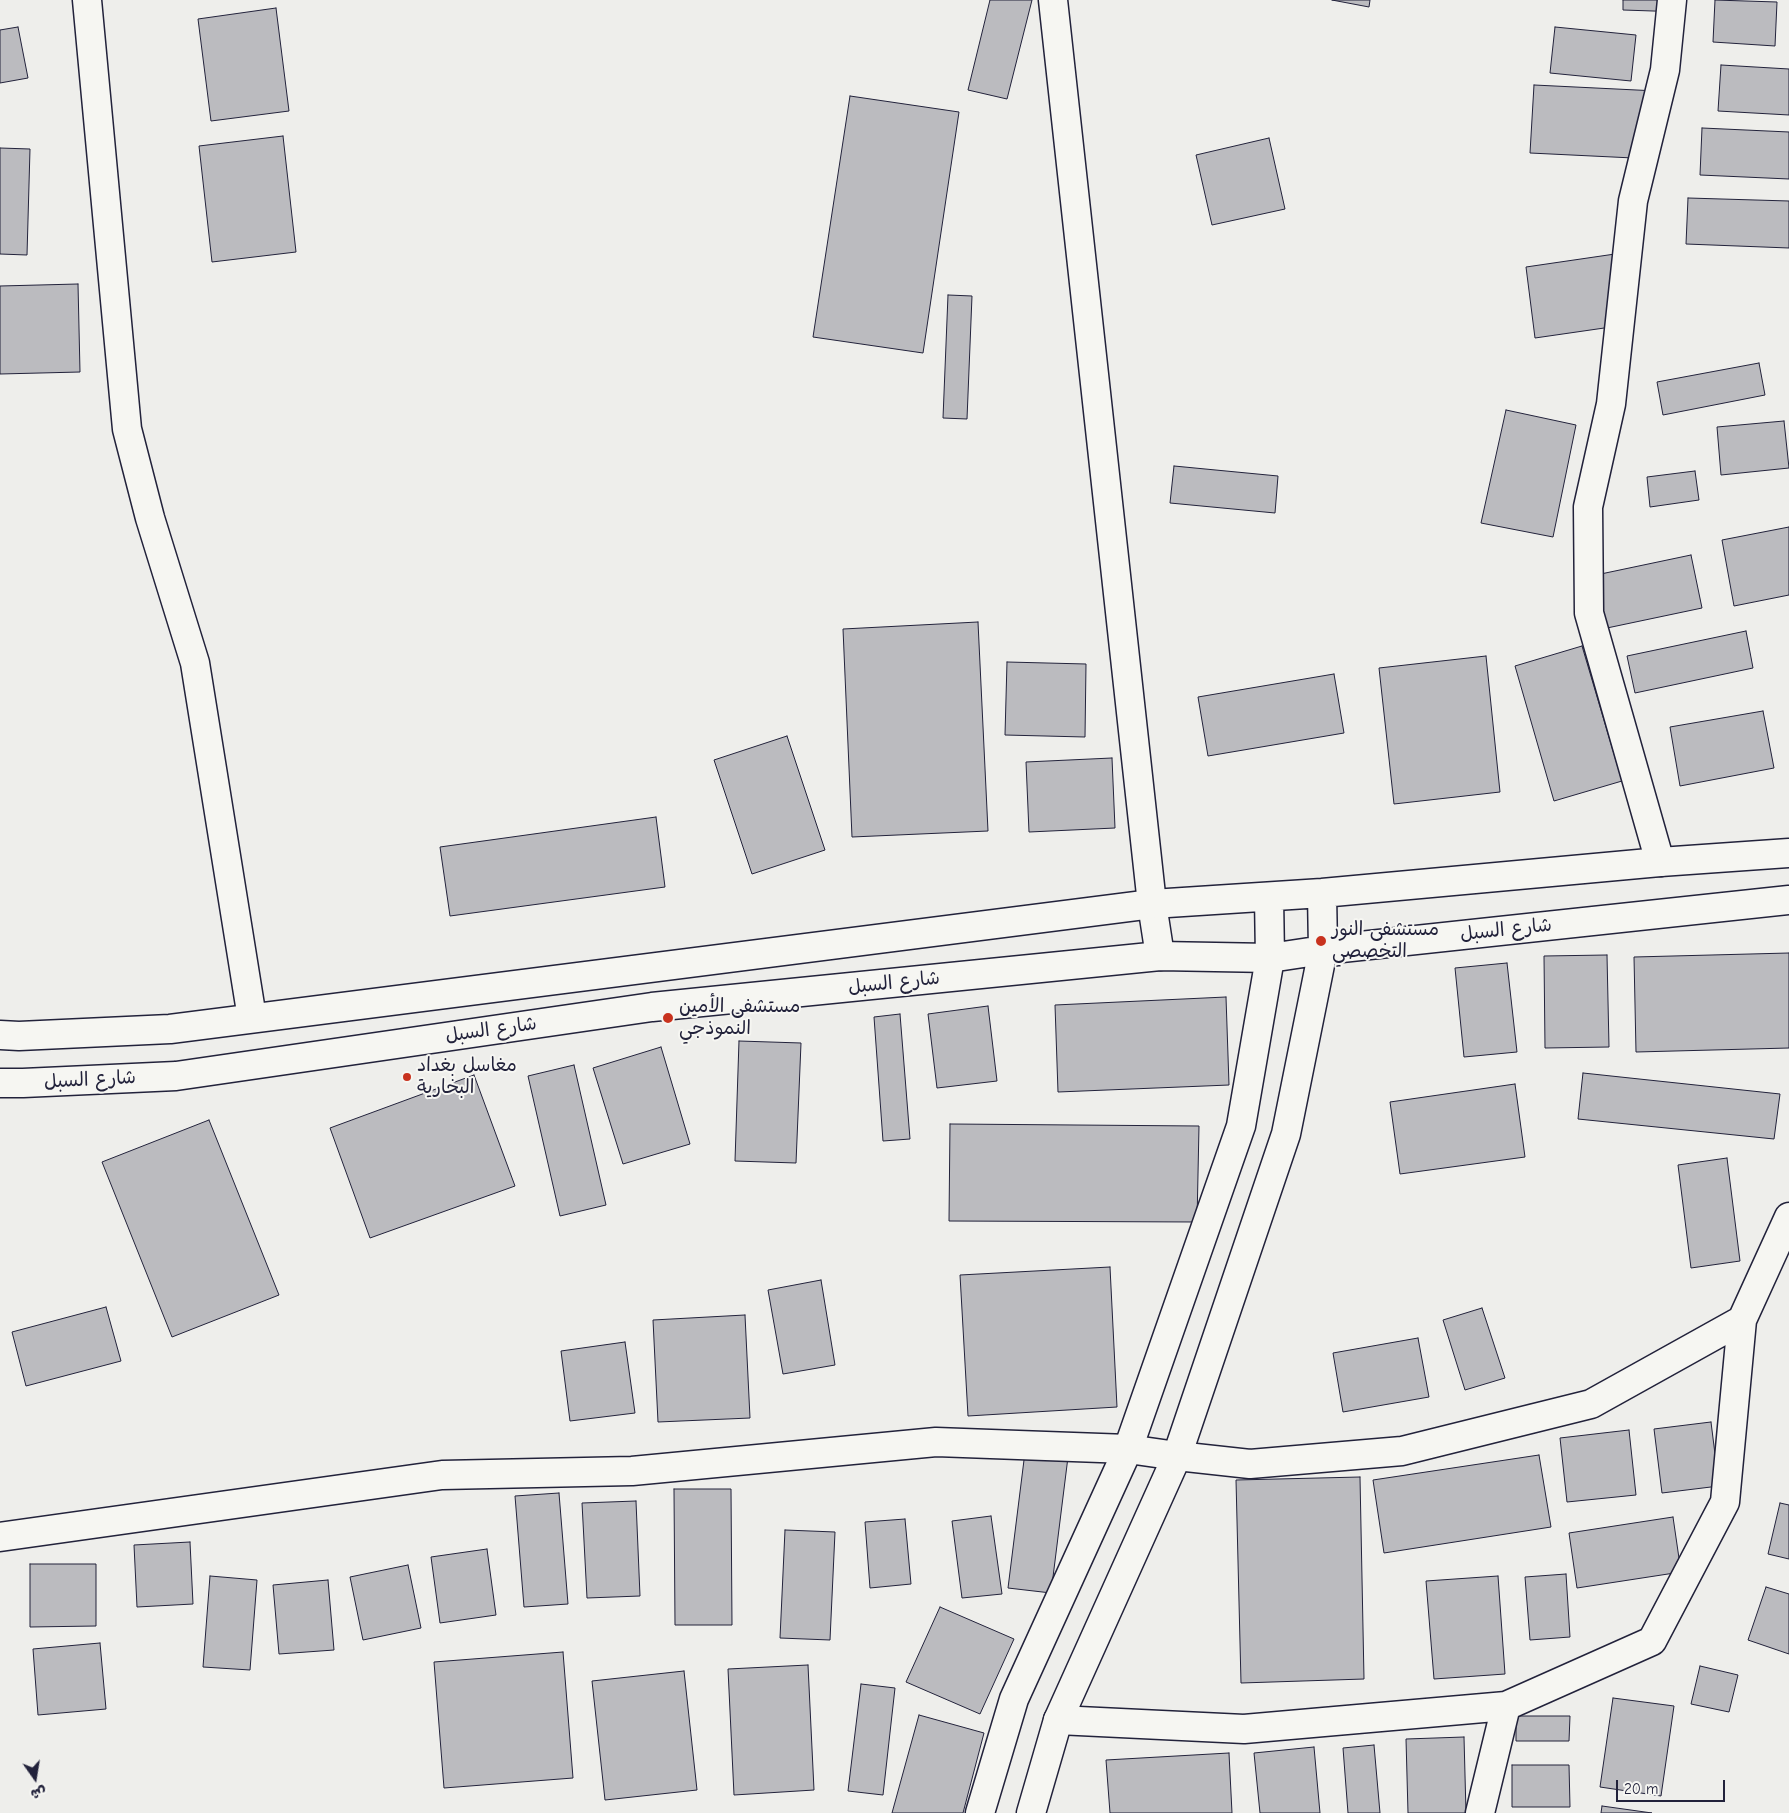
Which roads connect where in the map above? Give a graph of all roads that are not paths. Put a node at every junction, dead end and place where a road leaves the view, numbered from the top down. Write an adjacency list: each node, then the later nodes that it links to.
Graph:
1 (88, 0): 13 (street)
2 (1053, 0): 9 (street)
3 (1672, 0): 5 (street)
4 (1789, 853): 5 (street)
5 (1660, 862): 6 (street)
6 (1322, 893): 7 (street); 10 (street)
7 (1268, 897): 9 (street); 12 (street)
8 (1789, 900): 10 (street, شارع السبل)
9 (1152, 904): 11 (street); 13 (street)
10 (1323, 950): 12 (street, شارع السبل); 19 (street)
11 (1160, 956): 12 (street, شارع السبل); 15 (street, شارع السبل)
12 (1270, 958): 18 (street)
13 (252, 1018): 14 (street)
14 (0, 1035)
15 (0, 1083)
16 (1789, 1217): 17 (street)
17 (1742, 1320): 19 (street); 21 (street)
18 (1128, 1449): 19 (street); 20 (street); 23 (street)
19 (1177, 1456): 22 (street)
20 (0, 1537)
21 (1506, 1706): 22 (street); 25 (street)
22 (1058, 1720): 24 (street)
23 (980, 1813)
24 (1031, 1813)
25 (1480, 1813)

